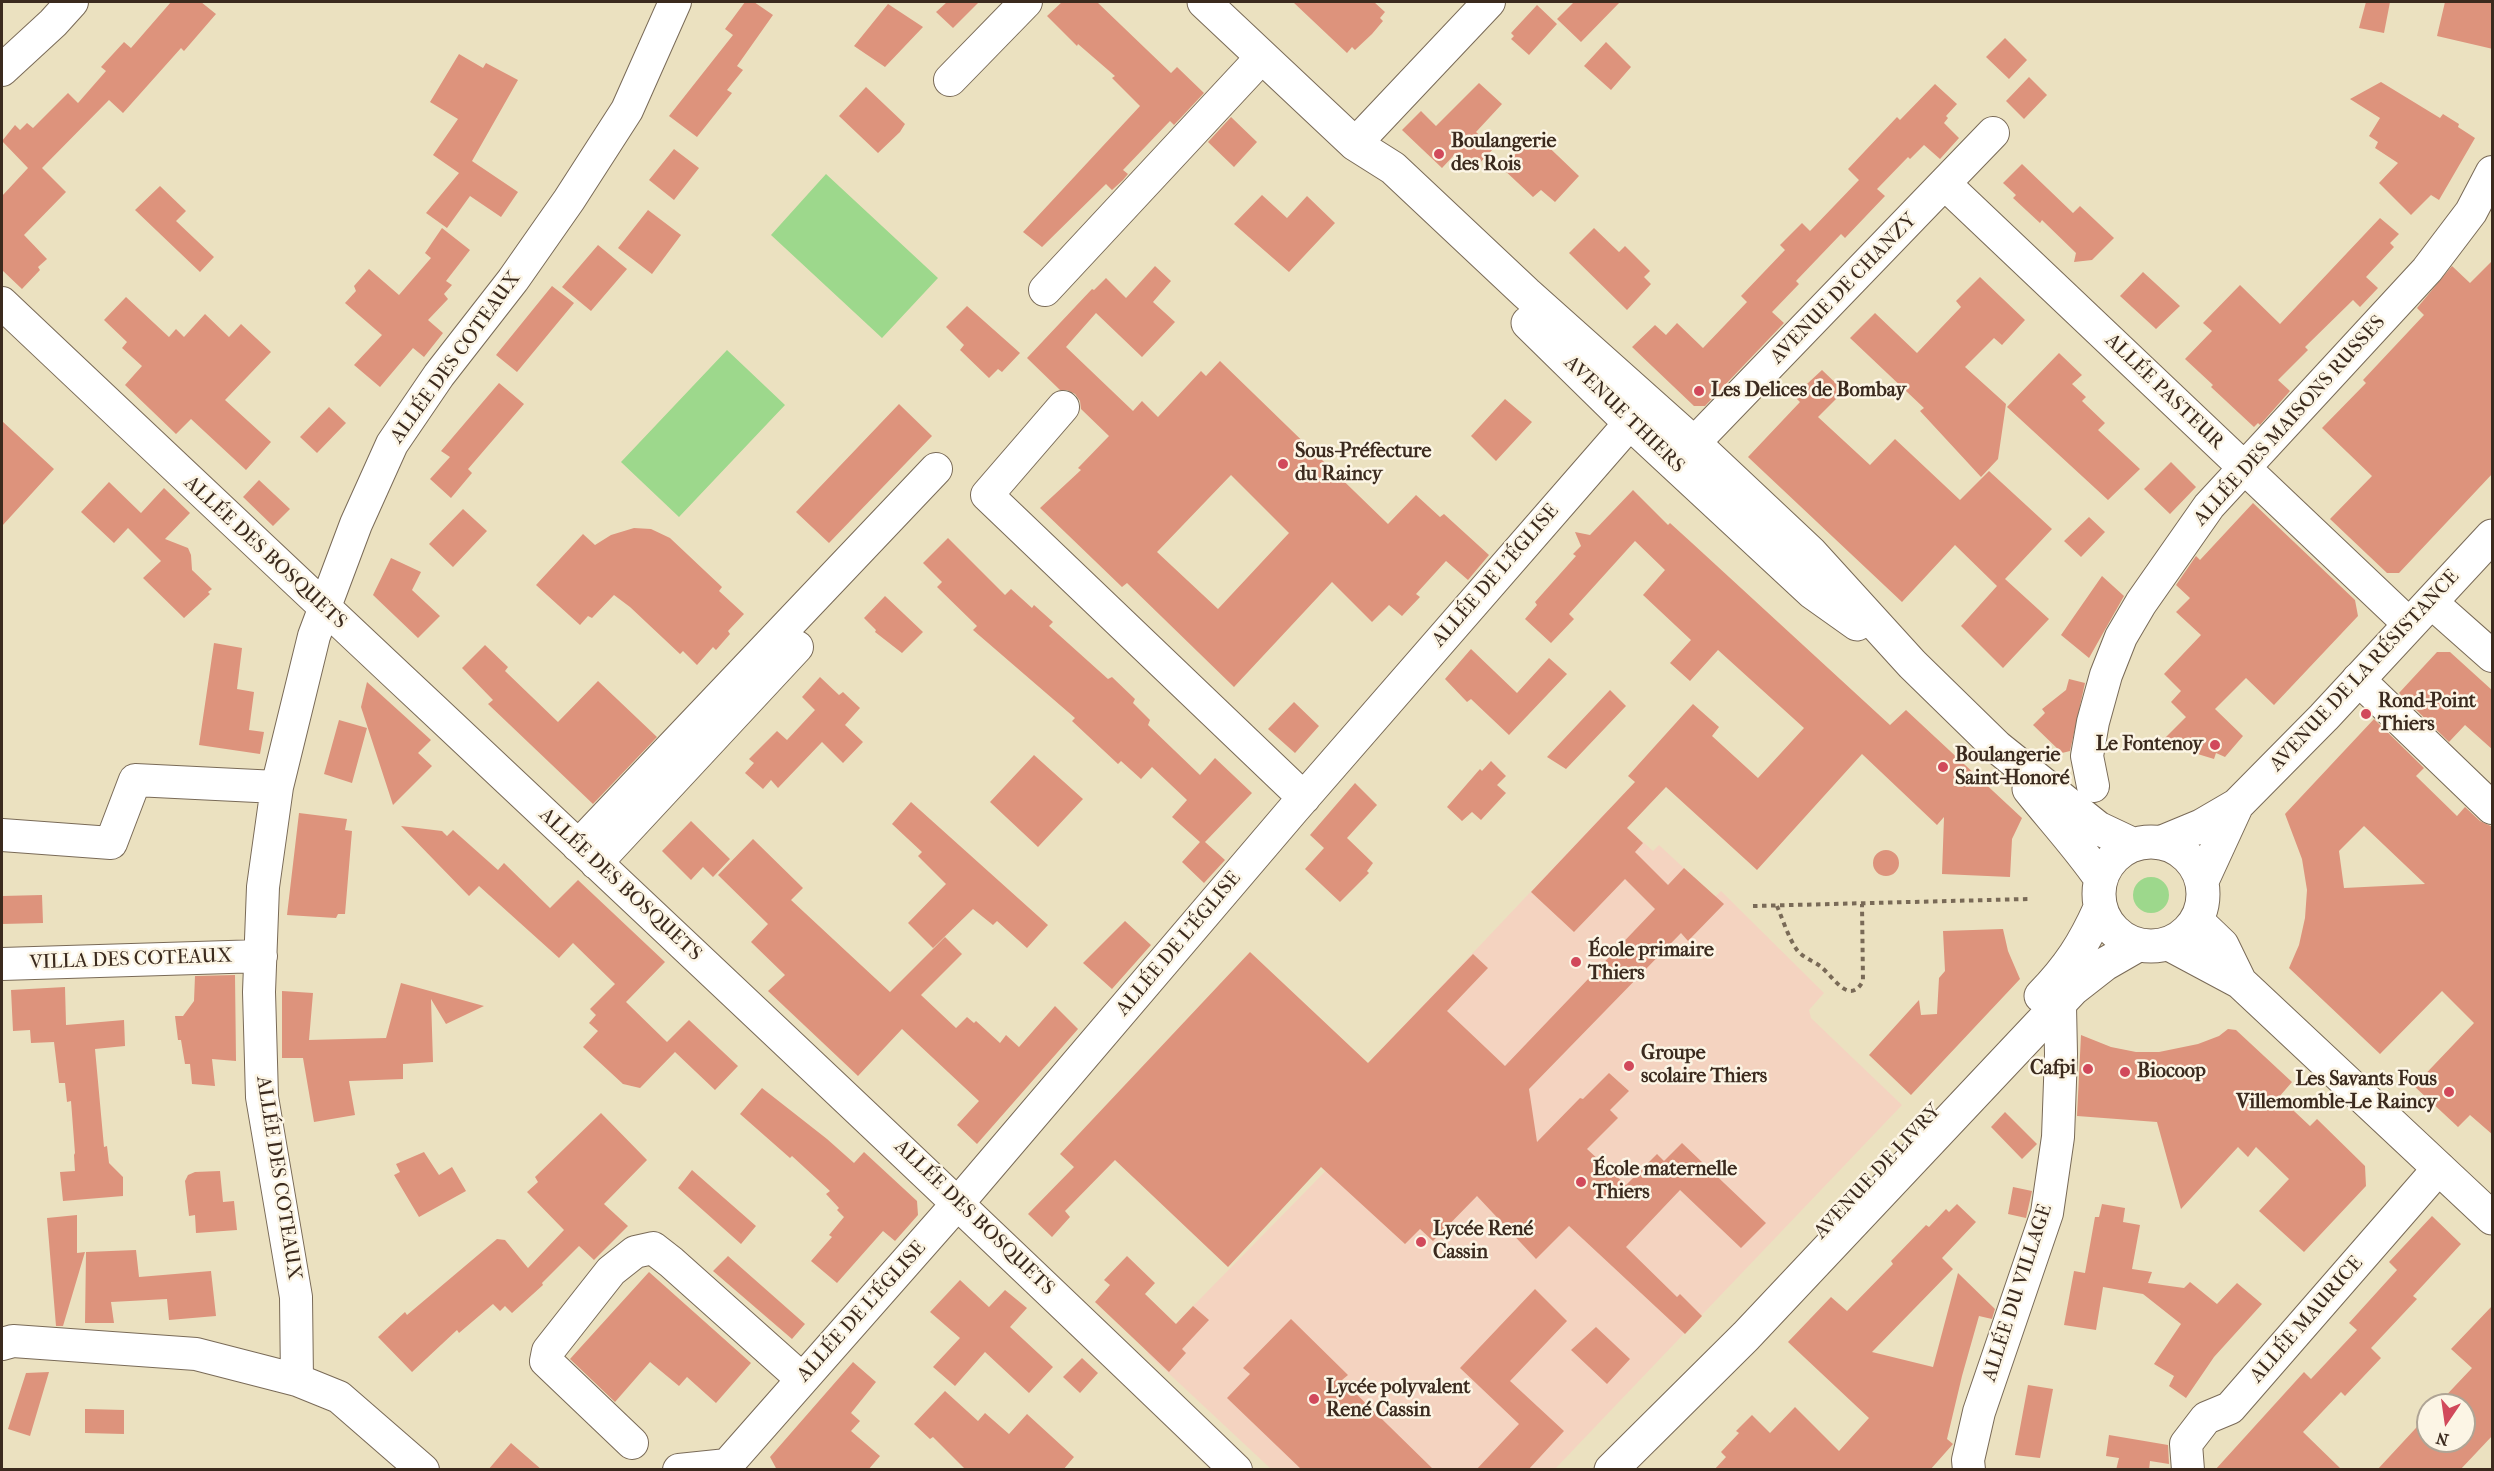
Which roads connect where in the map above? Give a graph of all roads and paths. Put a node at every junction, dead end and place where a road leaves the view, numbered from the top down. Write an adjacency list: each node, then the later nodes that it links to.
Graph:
1 (72, 2): 7 (street)
2 (675, 2): 22 (street, ALLÉE DES COTEAUX)
3 (1026, 2): 8 (street)
4 (1204, 2): 6 (main road, AVENUE THIERS)
5 (1489, 2): 10 (street)
6 (1262, 57): 10 (main road, AVENUE THIERS); 13 (street)
7 (2, 70)
8 (950, 80)
9 (1993, 133): 12 (street, AVENUE DE CHANZY)
10 (1355, 144): 16 (main road, AVENUE THIERS); 17 (main road, AVENUE THIERS)
11 (2493, 172): 18 (street, ALLÉE DES MAISONS RUSSES)
12 (1946, 184): 17 (street, AVENUE DE CHANZY); 18 (street, ALLÉE PASTEUR)
13 (1044, 290)
14 (2, 303): 22 (street, ALLÉE DES BOSQUETS)
15 (1063, 407): 31 (street)
16 (1630, 423): 21 (street); 26 (main road, AVENUE THIERS); 31 (street, ALLÉE DE L'ÉGLISE)
17 (1694, 443): 21 (main road, AVENUE THIERS)
18 (2244, 467): 23 (street, ALLÉE PASTEUR); 29 (street, ALLÉE DES MAISONS RUSSES)
19 (936, 469): 36 (street)
20 (2493, 536): 23 (main road, AVENUE DE LA RÉSISTANCE)
21 (1811, 553): 26 (main road, AVENUE THIERS)
22 (323, 608): 30 (street, ALLÉE DES COTEAUX); 36 (street, ALLÉE DES BOSQUETS)
23 (2420, 613): 25 (street, ALLÉE PASTEUR); 27 (main road, AVENUE DE LA RÉSISTANCE)
24 (828, 614): 36 (street)
25 (2493, 656)
26 (1912, 664): 28 (main road, AVENUE THIERS)
27 (2358, 679): 32 (main road, AVENUE DE LA RÉSISTANCE); 33 (street)
28 (1996, 747): 35 (main road, AVENUE THIERS); 38 (main road, AVENUE THIERS)
29 (2093, 786)
30 (276, 787): 34 (street); 45 (street, ALLÉE DES COTEAUX)
31 (1304, 798): 50 (street, ALLÉE DE L'ÉGLISE)
32 (2237, 805): 35 (main road, AVENUE DE LA RÉSISTANCE); 37 (main road, AVENUE DE LA RÉSISTANCE)
33 (2493, 808)
34 (2, 835)
35 (2147, 844): 37 (main road); 38 (main road)
36 (587, 854): 50 (street, ALLÉE DES BOSQUETS)
37 (2202, 881): 43 (main road)
38 (2101, 893): 44 (main road); 55 (main road, AVENUE DE LIVRY)
39 (2028, 899): 40 (path)
40 (1862, 903): 42 (path); 42 (path)
41 (1753, 906): 42 (path)
42 (1777, 906)
43 (2197, 921): 44 (main road); 47 (main road)
44 (2154, 945): 47 (main road); 48 (main road, AVENUE DE LIVRY)
45 (261, 956): 46 (street, VILLA DES COTEAUX); 54 (street, ALLÉE DES COTEAUX)
46 (2, 964)
47 (2240, 982): 49 (main road)
48 (2060, 1006): 55 (main road, AVENUE DE LIVRY); 62 (street, ALLÉE DU VILLAGE)
49 (2439, 1168): 51 (main road); 63 (street, ALLÉE MAURICE)
50 (958, 1203): 53 (street, ALLÉE DE L'ÉGLISE); 60 (street, ALLÉE DES BOSQUETS)
51 (2493, 1218)
52 (2, 1344): 54 (street)
53 (802, 1379): 56 (street); 57 (street, ALLÉE DE L'ÉGLISE)
54 (297, 1380): 58 (street)
55 (1648, 1431): 61 (main road, AVENUE DE LIVRY)
56 (632, 1443)
57 (727, 1467): 59 (street, ALLÉE DE L'ÉGLISE)
58 (423, 1470)
59 (679, 1470)
60 (1236, 1470)
61 (1611, 1470)
62 (1969, 1470)
63 (2188, 1470)

